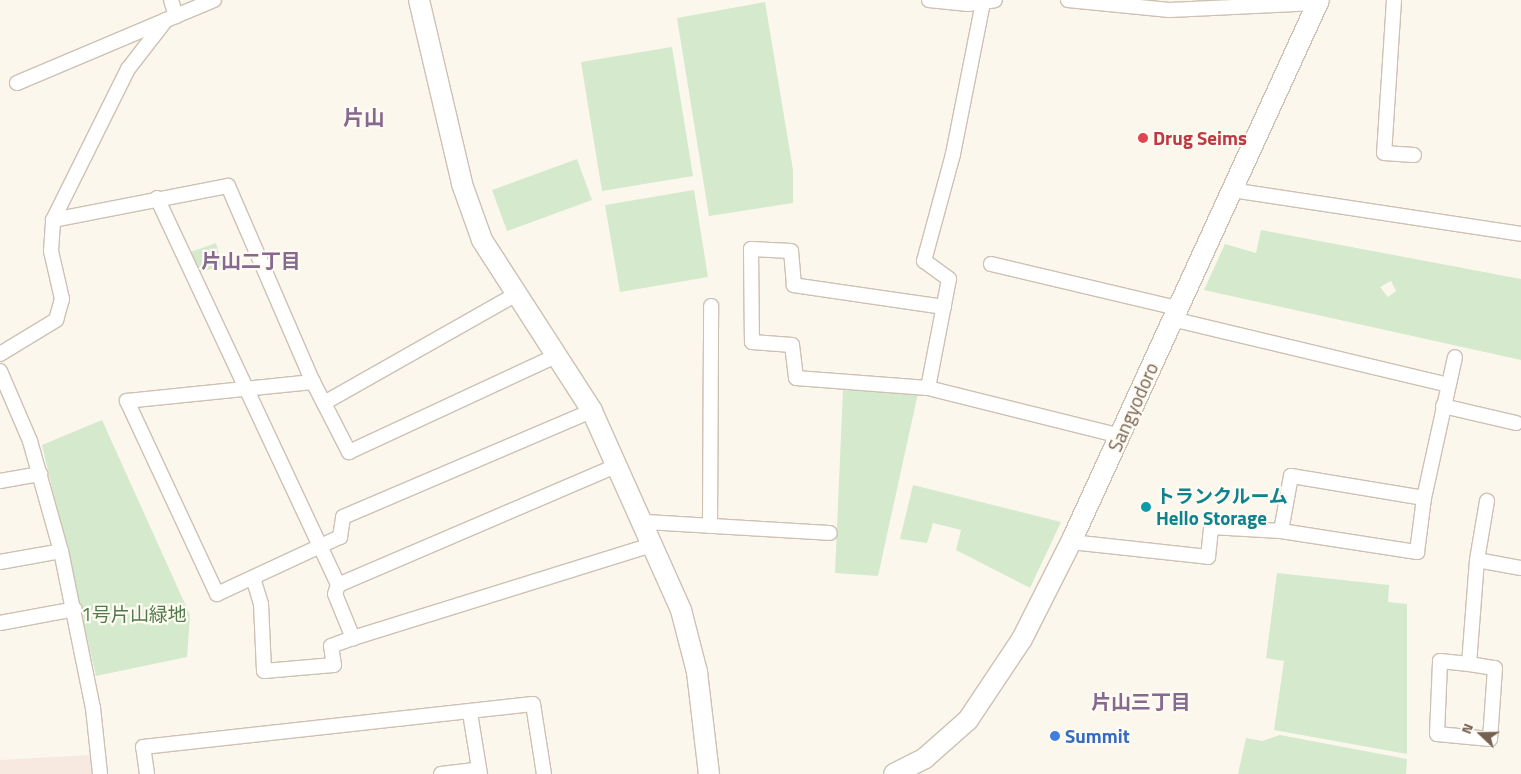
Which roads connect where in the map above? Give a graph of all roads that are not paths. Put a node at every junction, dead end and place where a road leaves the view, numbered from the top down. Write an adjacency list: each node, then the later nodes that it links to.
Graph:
1 (171, 0): 11 (street)
2 (214, 0): 11 (street)
3 (419, 0): 19 (street)
4 (930, 0): 8 (street)
5 (1068, 0): 9 (street)
6 (1394, 0): 13 (street)
7 (989, 1): 8 (street); 21 (street)
8 (953, 2)
9 (1096, 2): 10 (street)
10 (1318, 2): 14 (street, Sangyodoro)
11 (171, 18): 12 (street); 16 (street)
12 (17, 83)
13 (1414, 155)
14 (1231, 190): 17 (street); 22 (street, Sangyodoro)
15 (157, 198): 16 (street); 27 (street); 29 (street)
16 (53, 220): 23 (street)
17 (1521, 234)
18 (991, 264): 22 (street)
19 (515, 296): 24 (street); 31 (street)
20 (711, 306): 42 (street)
21 (944, 307): 30 (street); 30 (street)
22 (1175, 313): 28 (street); 35 (street, Sangyodoro)
23 (0, 354)
24 (558, 355): 31 (street); 33 (street)
25 (1455, 357): 28 (street)
26 (0, 371): 37 (street)
27 (313, 382): 29 (street); 31 (street)
28 (1448, 385): 32 (street)
29 (248, 388): 47 (street); 52 (street)
30 (928, 388): 35 (street)
31 (324, 403)
32 (1443, 406): 34 (street); 39 (street)
33 (592, 411): 36 (street); 47 (street)
34 (1516, 423)
35 (1120, 436): 45 (street, Sangyodoro)
36 (618, 465): 41 (street); 53 (street)
37 (40, 474): 38 (street); 48 (street)
38 (0, 481)
39 (1424, 498): 43 (street); 43 (street)
40 (1487, 501): 49 (street)
41 (645, 522): 42 (street); 46 (street)
42 (710, 526): 44 (street)
43 (1281, 532): 45 (street)
44 (830, 533)
45 (1072, 542): 65 (street, Sangyodoro)
46 (655, 544): 56 (street); 64 (street)
47 (318, 545): 52 (street); 53 (street)
48 (61, 551): 50 (street); 54 (street)
49 (1477, 560): 51 (street); 57 (street)
50 (0, 562)
51 (1521, 568)
52 (254, 581): 56 (street)
53 (338, 584): 56 (street)
54 (75, 609): 55 (street); 60 (street)
55 (0, 623)
56 (353, 638)
57 (1469, 664): 57 (street)
58 (470, 713): 59 (street); 61 (street); 63 (street)
59 (479, 771): 62 (street)
60 (100, 774)
61 (147, 774)
62 (441, 774)
63 (544, 774)
64 (709, 774)
65 (894, 774)

